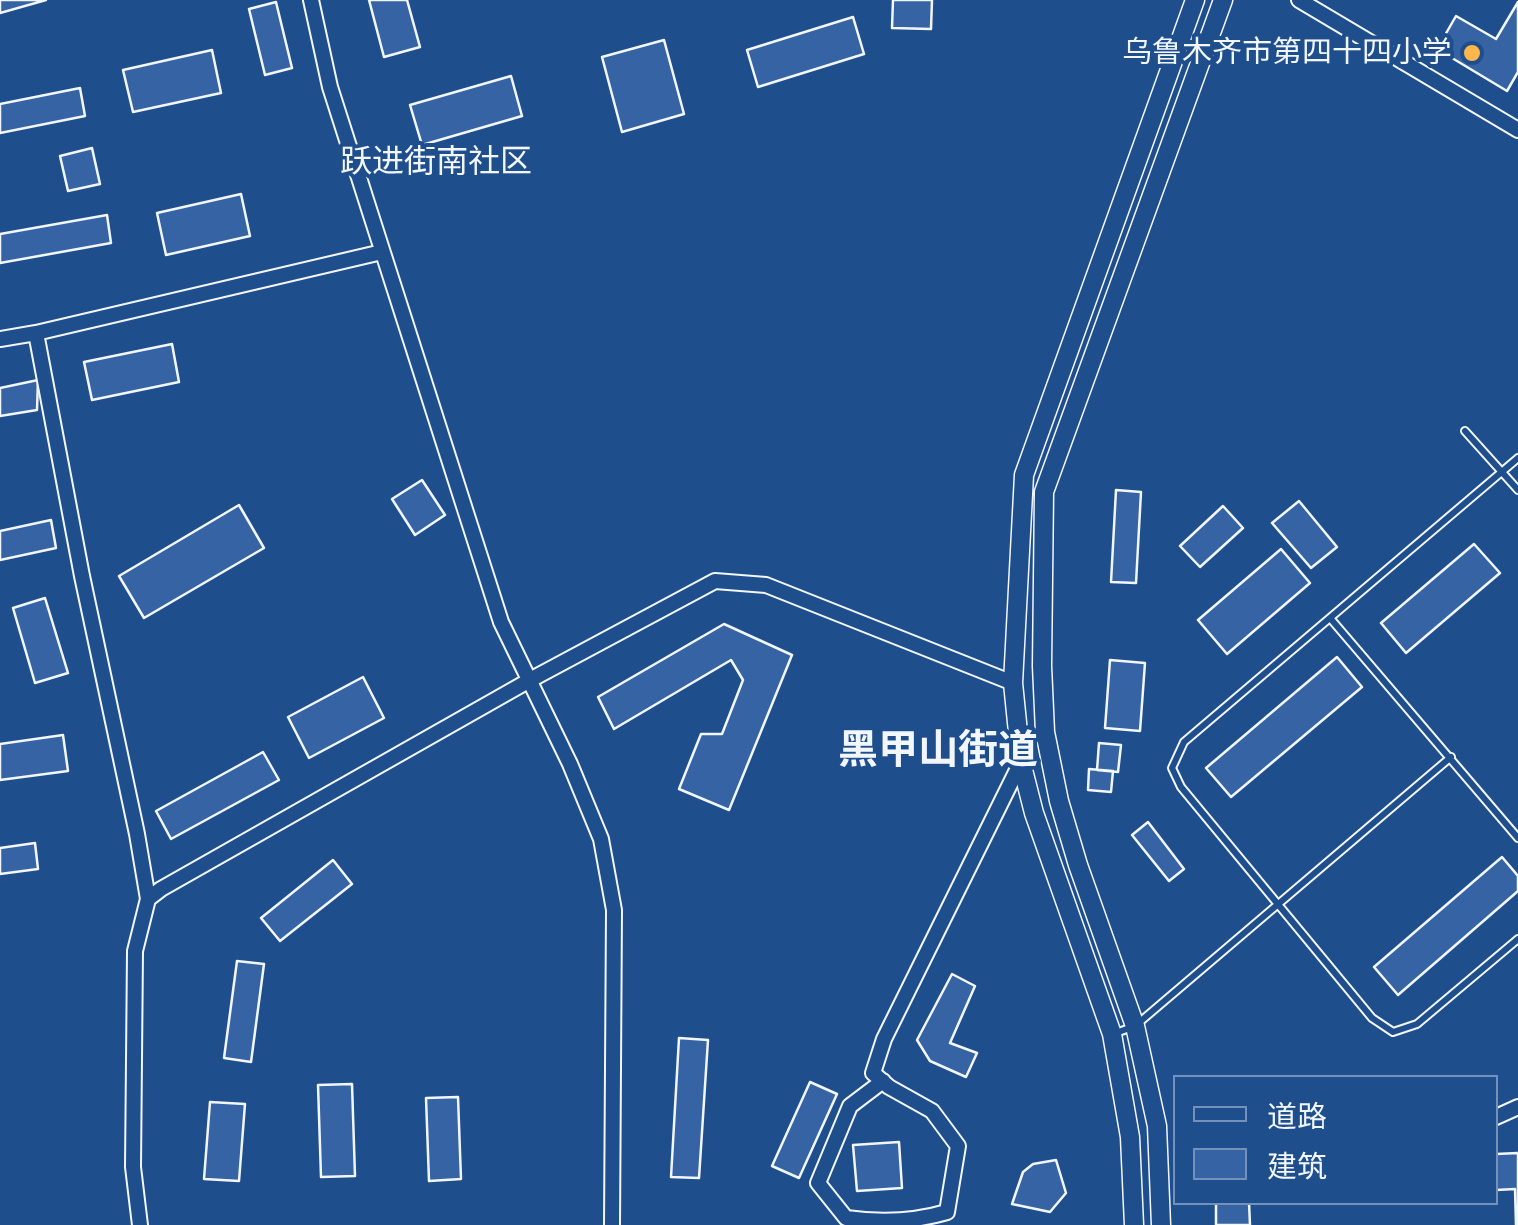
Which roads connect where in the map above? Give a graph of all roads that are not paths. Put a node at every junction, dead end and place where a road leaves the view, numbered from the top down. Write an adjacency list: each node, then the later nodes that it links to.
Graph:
1 (312, 0): 6 (street)
2 (1194, 0): 15 (street)
3 (1223, 0): 22 (street)
4 (1299, 0): 5 (street)
5 (1518, 130)
6 (382, 252): 7 (street); 14 (street)
7 (36, 333): 8 (street); 19 (street)
8 (0, 339)
9 (1465, 432): 11 (lane)
10 (1518, 458): 11 (lane)
11 (1502, 471): 12 (lane); 13 (lane)
12 (1518, 490)
13 (1330, 618): 16 (lane); 20 (lane)
14 (530, 680): 15 (street); 19 (street); 27 (street)
15 (1013, 683): 17 (street)
16 (1451, 757): 18 (lane); 20 (lane)
17 (1020, 762): 23 (street); 24 (street)
18 (1518, 838)
19 (148, 899): 26 (street)
20 (1278, 903): 21 (lane); 22 (lane)
21 (1518, 939)
22 (1135, 1026): 23 (lane); 25 (street)
23 (1112, 1034): 28 (street)
24 (883, 1081): 24 (street)
25 (1166, 1126): 29 (street)
26 (140, 1225)
27 (612, 1225)
28 (1134, 1225)
29 (1162, 1225)

